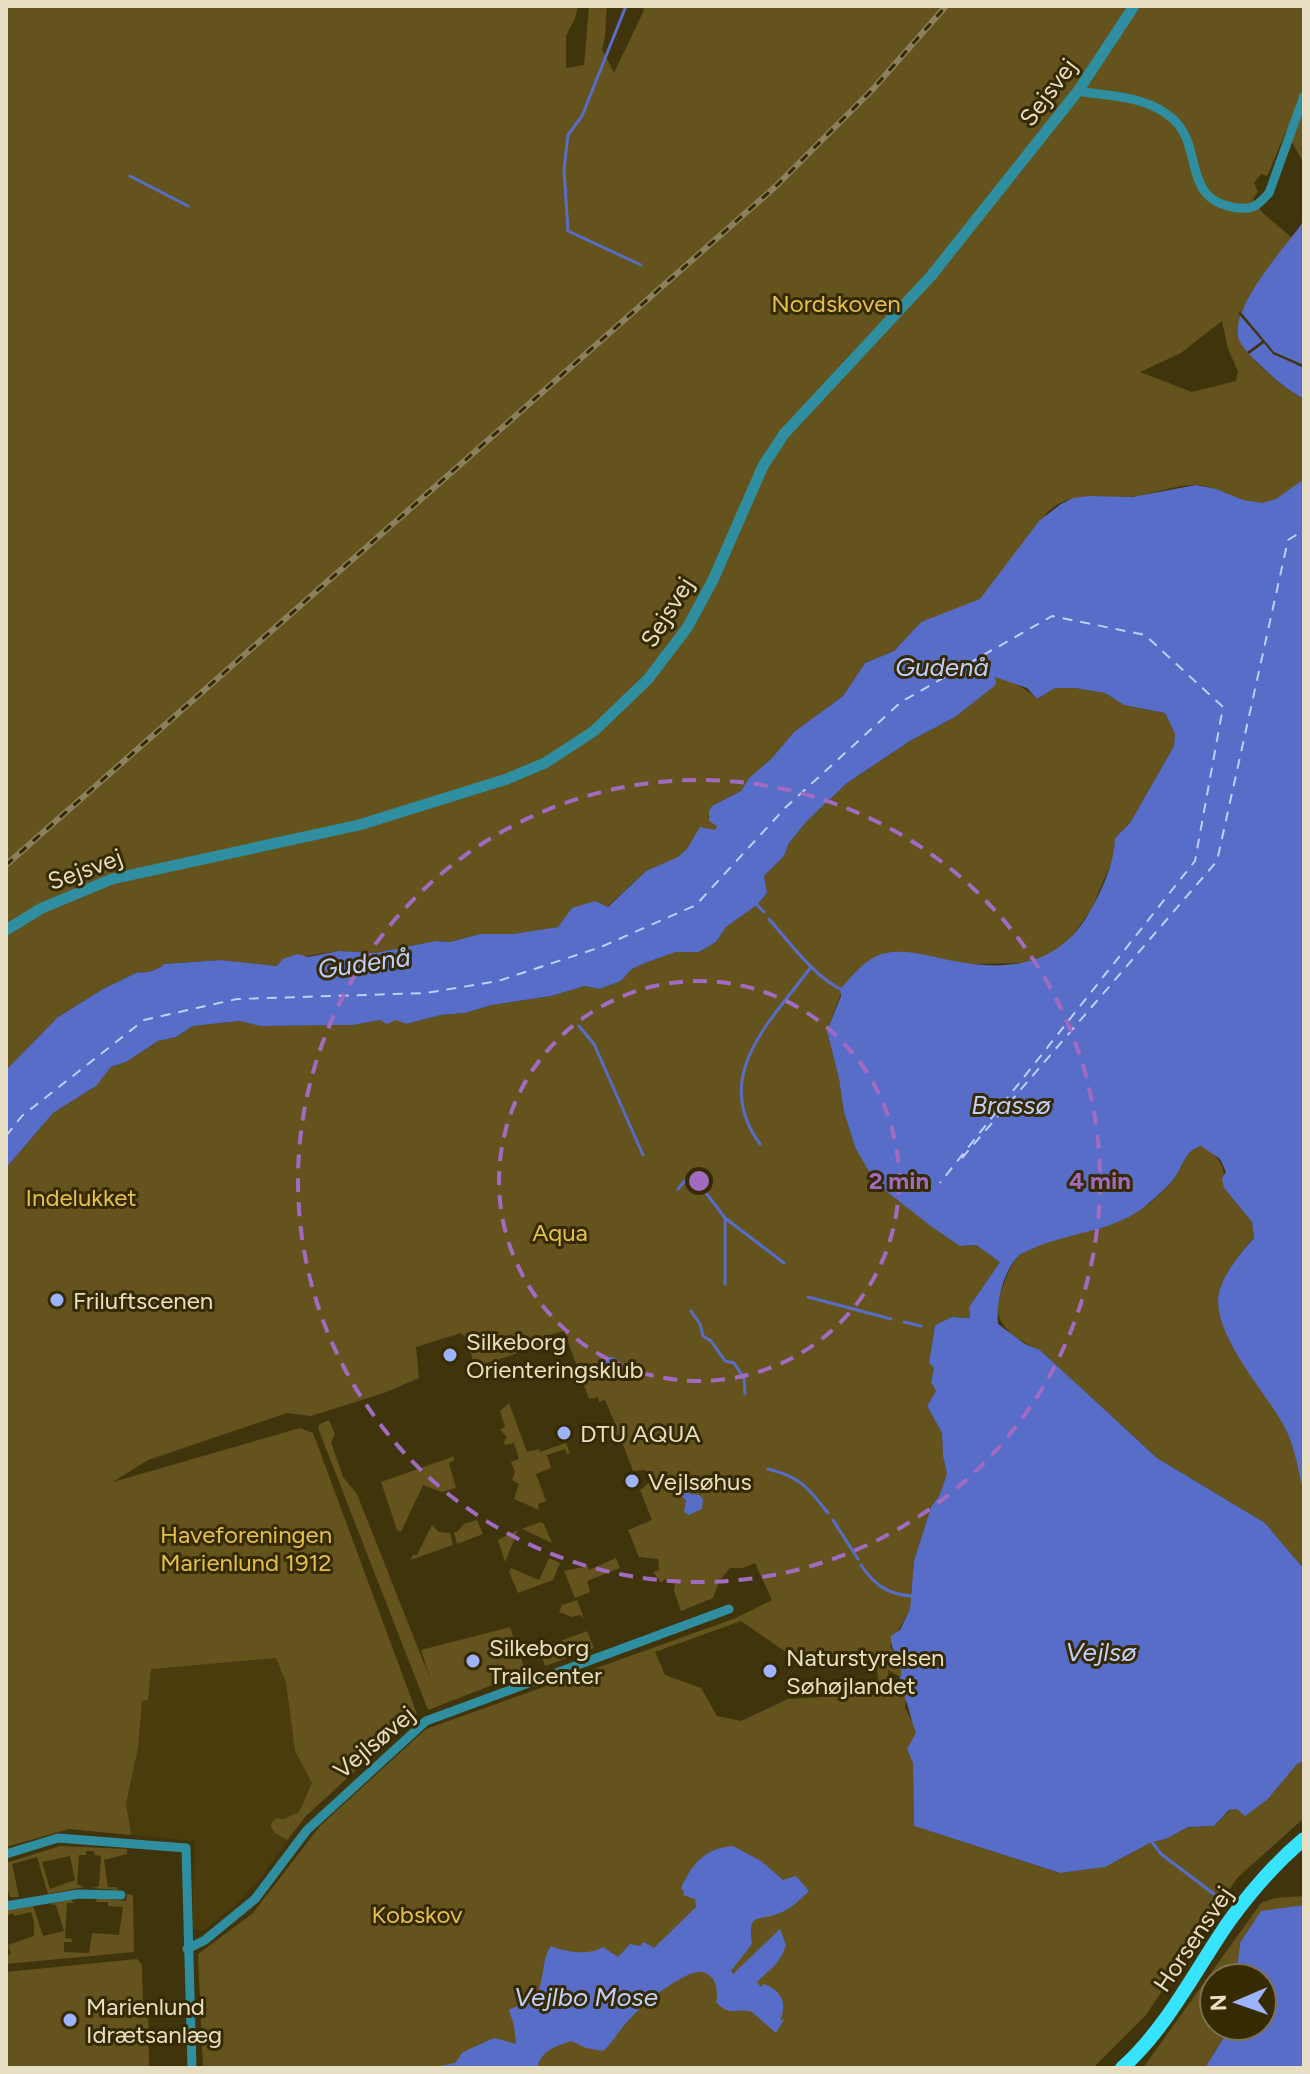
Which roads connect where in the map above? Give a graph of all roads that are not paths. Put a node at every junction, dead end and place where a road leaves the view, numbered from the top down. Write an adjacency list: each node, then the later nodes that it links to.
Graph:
1 (1134, 6): 2 (street, Sejsvej)
2 (1078, 91): 3 (street); 4 (street, Sejsvej)
3 (1304, 96)
4 (6, 930)
5 (729, 1609): 10 (street, Vejlsøvej)
6 (1304, 1839): 12 (main road, Horsensvej)
7 (6, 1854): 10 (street)
8 (121, 1895): 9 (street)
9 (6, 1906)
10 (187, 1949): 11 (street)
11 (192, 2068)
12 (1122, 2068)

